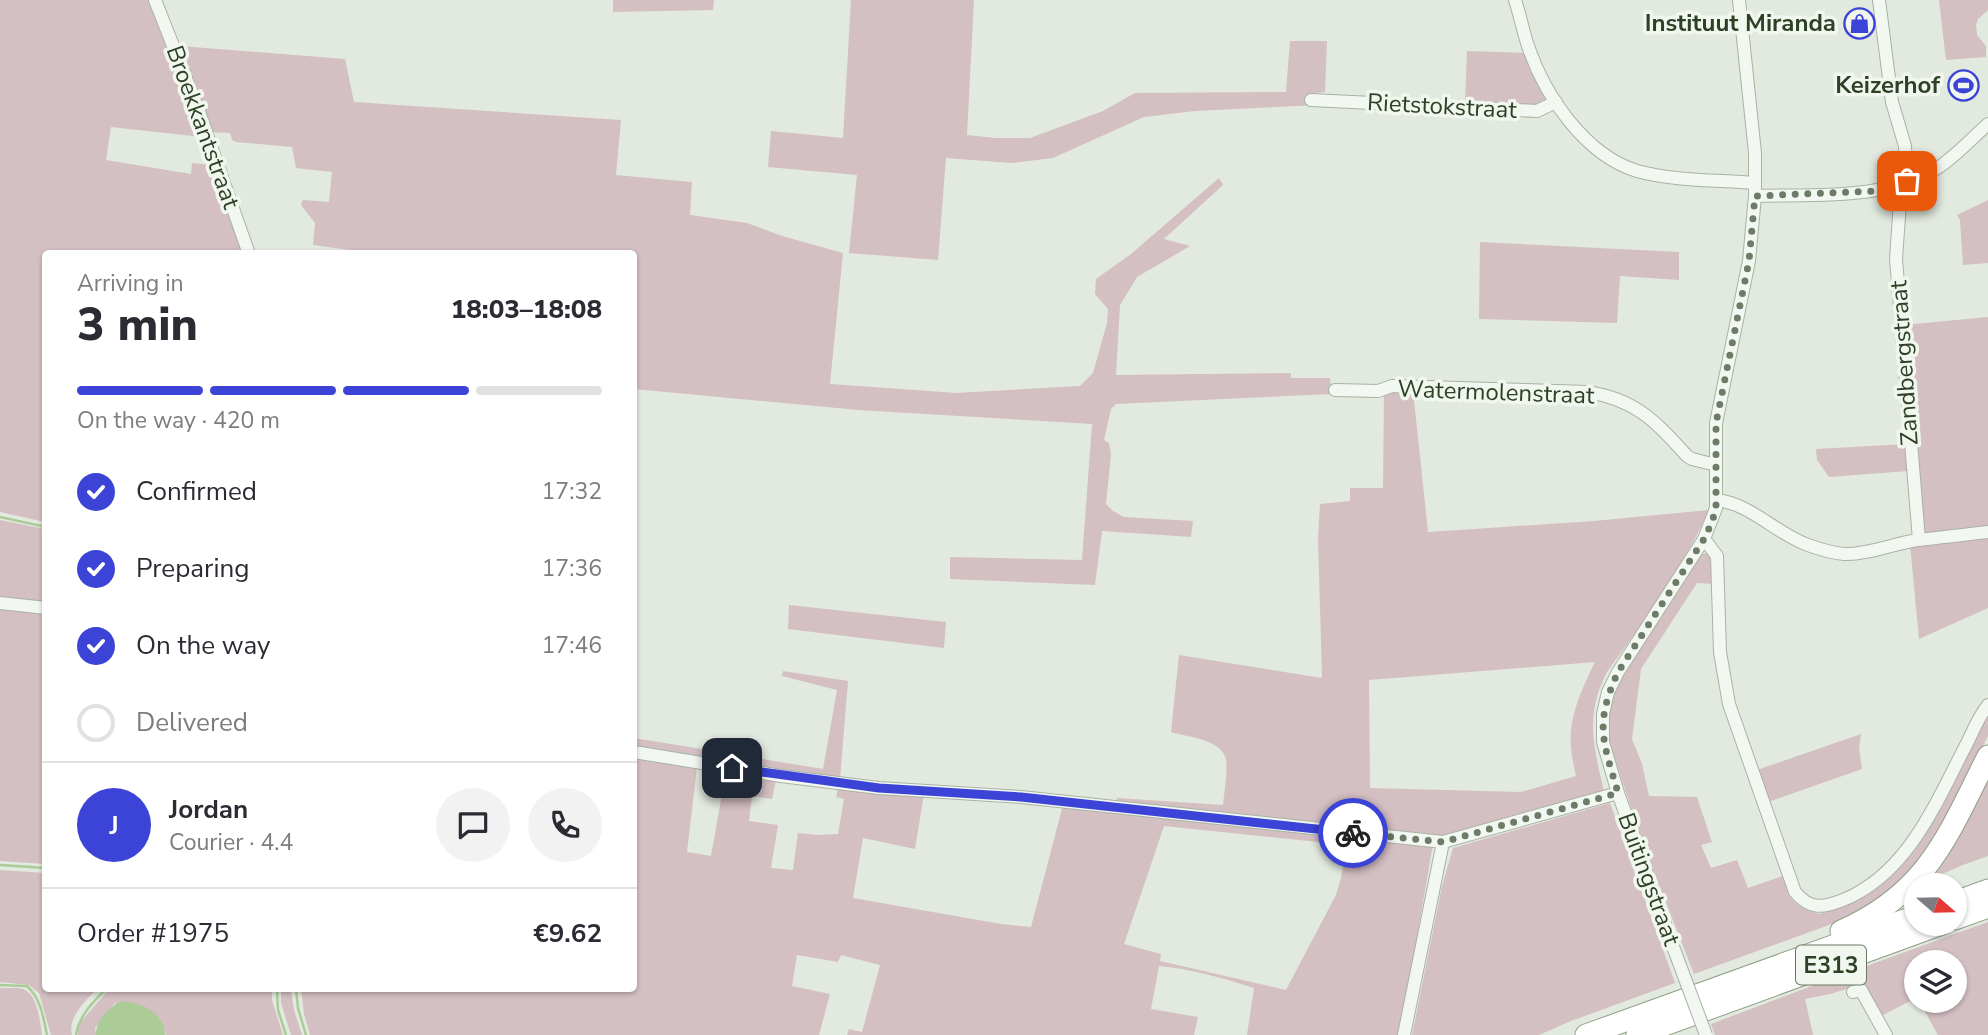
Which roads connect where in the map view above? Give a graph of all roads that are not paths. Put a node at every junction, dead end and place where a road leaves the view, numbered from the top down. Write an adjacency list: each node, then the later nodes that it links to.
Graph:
1 (155, 0): 10 (street, Broekkantstraat)
2 (1515, 0): 6 (street)
3 (1739, 0): 9 (street, Buitingstraat)
4 (1878, 0): 8 (street, Zandbergstraat)
5 (1311, 100): 6 (street, Rietstokstraat)
6 (1556, 102): 9 (street)
7 (1988, 124): 8 (street)
8 (1902, 183): 9 (street); 16 (street, Zandbergstraat)
9 (1755, 189): 12 (street, Buitingstraat)
10 (248, 250)
11 (1335, 390): 12 (street, Watermolenstraat)
12 (1716, 465): 13 (street, Buitingstraat)
13 (1717, 500): 15 (street, Buitingstraat); 16 (street)
14 (1988, 532): 16 (street)
15 (1704, 539): 19 (street); 22 (street, Buitingstraat)
16 (1919, 540)
17 (0, 603): 18 (street)
18 (42, 608)
19 (1988, 705)
20 (637, 752): 23 (street)
21 (1988, 756): 30 (highway)
22 (1618, 793): 23 (street); 35 (street, Buitingstraat, bridge)
23 (1443, 842): 32 (street)
24 (1988, 890): 25 (highway)
25 (1967, 898)
26 (1988, 907): 27 (highway)
27 (1967, 915)
28 (1904, 920): 30 (highway, E313)
29 (1909, 936): 34 (highway, E313)
30 (1790, 962): 33 (highway, E313)
31 (1853, 992): 36 (street)
32 (1404, 1035)
33 (1586, 1035)
34 (1637, 1035)
35 (1706, 1035)
36 (1886, 1035)

